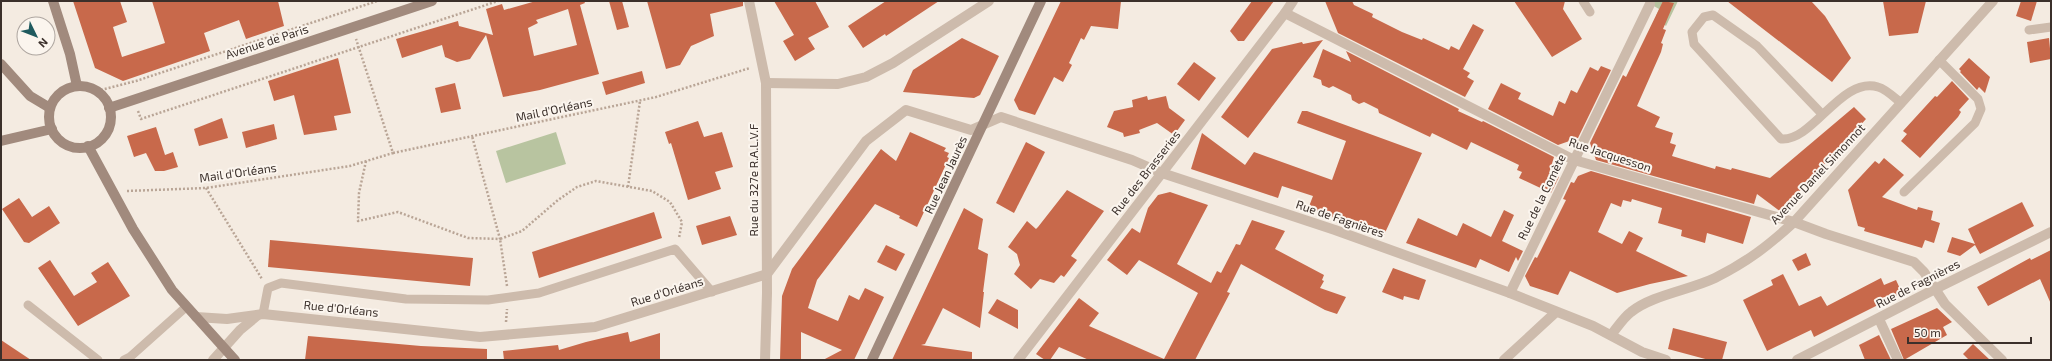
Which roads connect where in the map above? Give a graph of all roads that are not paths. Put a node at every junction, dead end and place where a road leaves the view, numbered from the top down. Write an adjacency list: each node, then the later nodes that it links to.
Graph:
1 (53, 1): 18 (main road)
2 (432, 1): 10 (main road, Avenue de Paris)
3 (749, 1): 17 (street, Rue du 327e R.A.L.V.F)
4 (989, 1): 17 (street)
5 (1041, 1): 23 (main road, Rue Jean Jaurès)
6 (1293, 1): 12 (street, Rue des Brasseries)
7 (1583, 1): 11 (lane)
8 (1993, 1): 15 (street, Avenue Daniel Simonnot)
9 (1650, 4): 27 (street, Rue de la Comète)
10 (410, 5): 21 (main road, Avenue de Paris)
11 (1590, 12)
12 (1285, 13): 27 (street, Rue Jacquesson); 28 (street, Rue des Brasseries)
13 (2051, 27): 14 (lane)
14 (2029, 30)
15 (1939, 60): 19 (street, Avenue Daniel Simonnot); 29 (lane)
16 (1, 64): 20 (main road)
17 (766, 83): 32 (street, Rue du 327e R.A.L.V.F)
18 (77, 86): 20 (main road); 21 (main road)
19 (1901, 103): 22 (lane); 30 (street, Avenue Daniel Simonnot)
20 (50, 108): 24 (main road)
21 (109, 108): 26 (main road)
22 (1822, 114): 22 (lane)
23 (984, 124): 28 (street, Rue de Fagnières); 32 (street); 49 (main road, Rue Jean Jaurès)
24 (52, 130): 25 (main road); 26 (main road)
25 (1, 141)
26 (88, 146): 37 (main road)
27 (1574, 160): 30 (street, Rue Jacquesson); 35 (street, Rue de la Comète)
28 (1162, 173): 35 (street, Rue de Fagnières); 50 (street, Rue des Brasseries)
29 (1904, 192)
30 (1794, 222): 33 (street, Rue Jacquesson); 42 (street, Avenue Daniel Simonnot)
31 (2051, 232): 33 (street, Rue de Fagnières)
32 (767, 274): 34 (street, Rue d'Orléans); 48 (street, Rue du 327e R.A.L.V.F)
33 (1935, 289): 41 (street, Rue de Fagnières); 55 (street, Rue Jacquesson)
34 (712, 292): 39 (street, Rue d'Orléans); 39 (lane)
35 (1510, 293): 38 (street, Rue de Fagnières)
36 (28, 305): 44 (lane)
37 (186, 307): 40 (main road); 45 (lane)
38 (1556, 312): 42 (street, Rue de Fagnières); 51 (street)
39 (261, 314): 40 (street, Rue d'Orléans); 43 (street)
40 (196, 317): 43 (main road)
41 (1879, 319): 53 (street, Rue de Fagnières); 54 (street)
42 (1611, 336): 52 (street, Rue de Fagnières)
43 (224, 348): 46 (street); 47 (main road)
44 (98, 360)
45 (124, 360)
46 (213, 360)
47 (235, 360)
48 (765, 360)
49 (872, 360)
50 (1018, 360)
51 (1504, 360)
52 (1666, 360)
53 (1797, 360)
54 (1898, 360)
55 (2002, 360)

